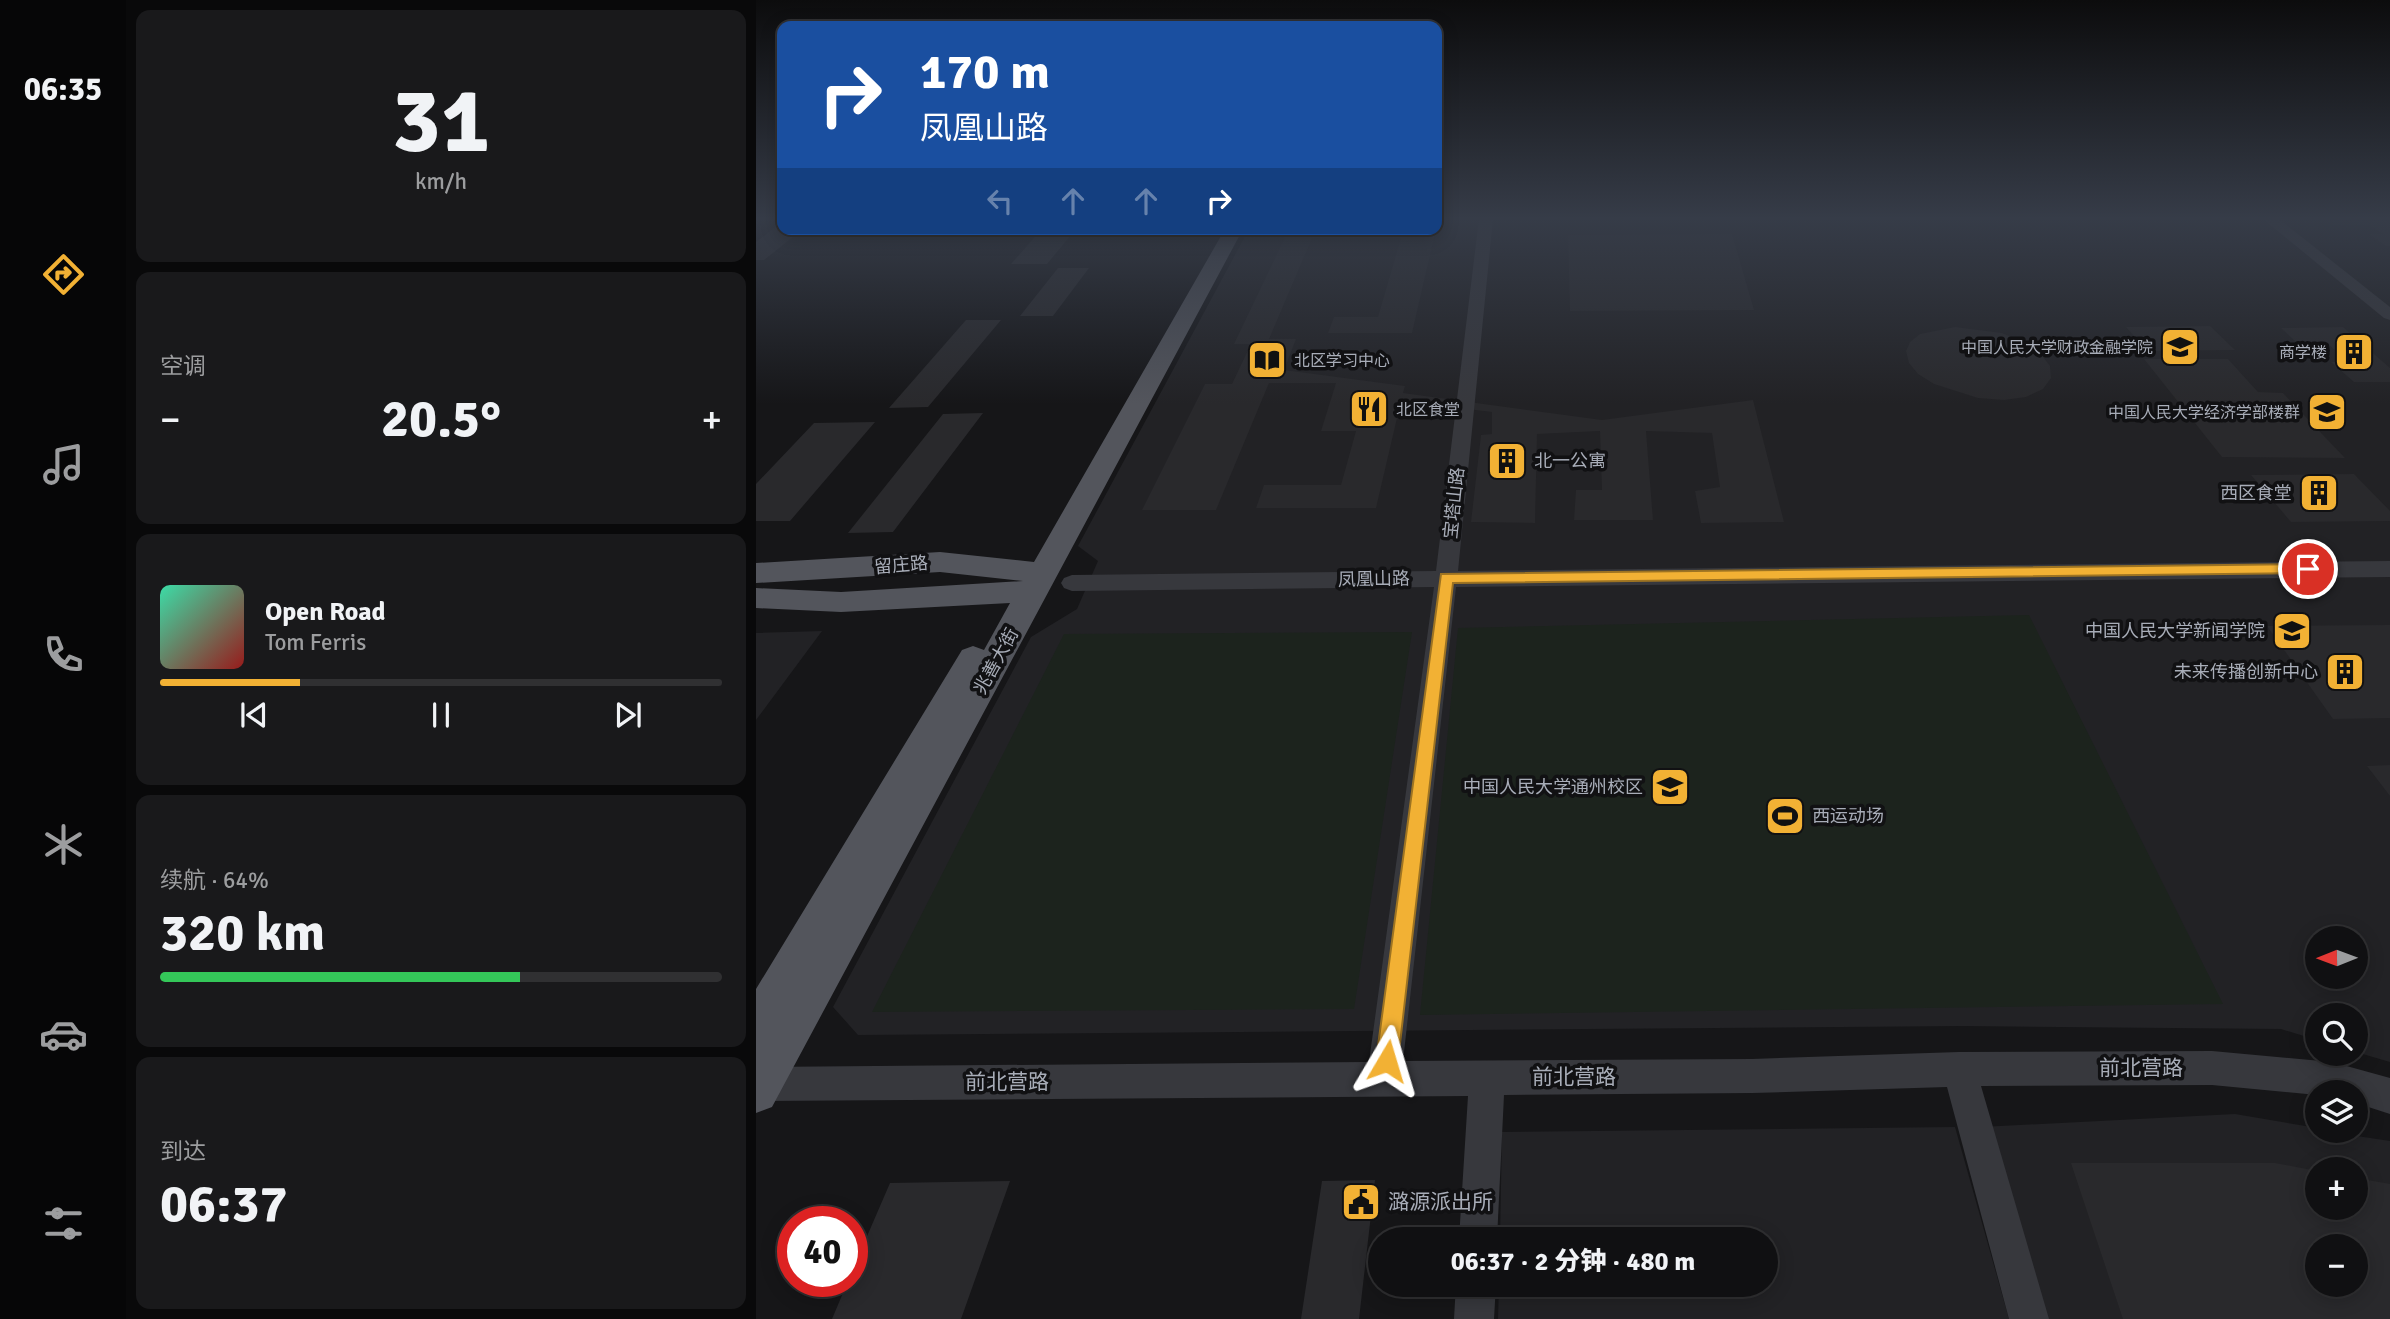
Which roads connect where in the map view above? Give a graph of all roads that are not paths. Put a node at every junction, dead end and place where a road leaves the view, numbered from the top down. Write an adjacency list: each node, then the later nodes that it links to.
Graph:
1 (1193, 281): 9 (main road, 兆善大街)
2 (1205, 281): 9 (main road, 兆善大街)
3 (1479, 281): 8 (street, 宝塔山路)
4 (2347, 281): 5 (street)
5 (2390, 315)
6 (2390, 569): 8 (street, 凤凰山路)
7 (756, 573): 9 (main road, 留庄路)
8 (1446, 578): 9 (street, 凤凰山路); 13 (street, 宝塔山路)
9 (1037, 583): 10 (main road, 留庄路); 11 (main road, 兆善大街); 15 (main road, 兆善大街)
10 (756, 598)
11 (756, 1030)
12 (1959, 1069): 14 (street, 前北营路); 16 (street, 前北营路); 20 (street)
13 (1384, 1078): 14 (street, 前北营路); 15 (street, 前北营路)
14 (1487, 1078): 17 (street)
15 (757, 1086)
16 (2390, 1096)
17 (1479, 1227)
18 (1475, 1297): 19 (street)
19 (1474, 1319)
20 (2029, 1319)

